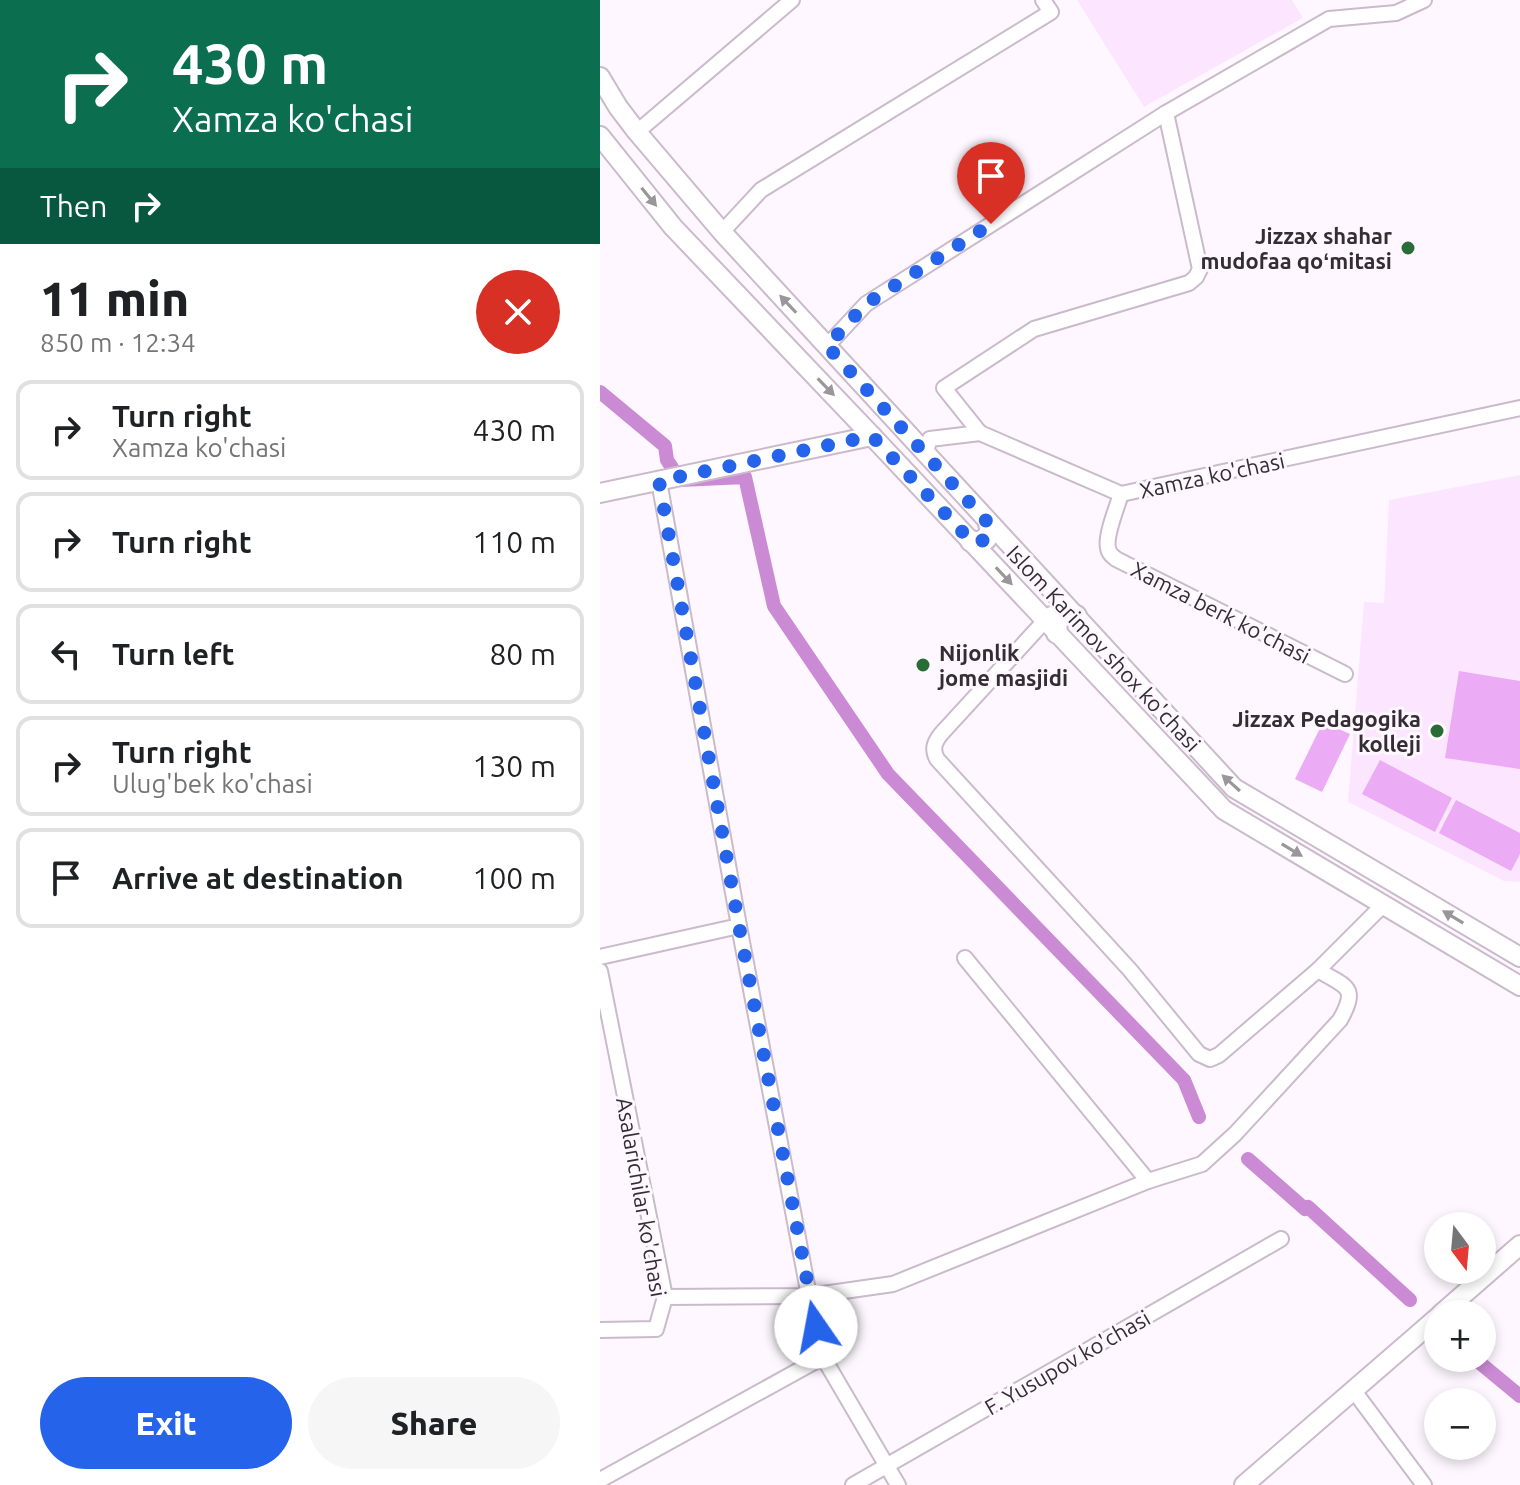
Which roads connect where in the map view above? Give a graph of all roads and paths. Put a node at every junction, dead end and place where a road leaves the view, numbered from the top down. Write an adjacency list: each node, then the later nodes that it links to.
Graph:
1 (792, 0): 6 (street)
2 (1043, 0): 8 (street)
3 (1424, 0): 5 (street)
4 (600, 77): 6 (main road, Islom Karimov shox ko'chasi)
5 (1166, 113): 9 (street); 11 (street)
6 (637, 132): 8 (main road, Islom Karimov shox ko'chasi)
7 (600, 136): 12 (main road, Islom Karimov shox ko'chasi, one-way to 12)
8 (722, 232): 9 (main road, Islom Karimov shox ko'chasi, one-way to 8)
9 (827, 346): 13 (main road, Islom Karimov shox ko'chasi)
10 (1520, 408): 16 (street, Xamza ko'chasi)
11 (980, 433): 13 (street); 16 (street, Xamza ko'chasi)
12 (872, 436): 14 (main road); 18 (main road, Islom Karimov shox ko'chasi)
13 (928, 457): 17 (main road, Islom Karimov shox ko'chasi)
14 (671, 478): 15 (main road); 23 (street)
15 (600, 493)
16 (1121, 494): 21 (street, Xamza berk ko'chasi)
17 (989, 524): 18 (main road); 19 (main road, Islom Karimov shox ko'chasi)
18 (971, 541): 20 (main road, Islom Karimov shox ko'chasi, one-way to 20)
19 (1070, 610): 20 (main road); 25 (main road, Islom Karimov shox ko'chasi, one-way to 19)
20 (1051, 626): 22 (main road, Islom Karimov shox ko'chasi, one-way to 22); 27 (street)
21 (1345, 674)
22 (1383, 905): 27 (street); 29 (main road, Islom Karimov shox ko'chasi)
23 (739, 926): 24 (street); 33 (street)
24 (600, 957)
25 (1520, 957)
26 (965, 958): 30 (street)
27 (1318, 970): 30 (street)
28 (600, 971): 34 (street, Asalarichilar ko'chasi)
29 (1520, 986)
30 (1148, 1181): 33 (street)
31 (1281, 1239): 40 (street, F. Yusupov ko'chasi)
32 (1520, 1245): 35 (main road)
33 (809, 1296): 34 (street); 38 (street)
34 (665, 1297): 37 (street, Asalarichilar ko'chasi)
35 (1457, 1300)
36 (1424, 1329): 39 (main road)
37 (600, 1330)
38 (823, 1357): 40 (street); 41 (street)
39 (1354, 1391): 44 (main road); 45 (street)
40 (886, 1466): 42 (street, F. Yusupov ko'chasi); 43 (street)
41 (600, 1480)
42 (853, 1485)
43 (898, 1485)
44 (1244, 1485)
45 (1424, 1485)

